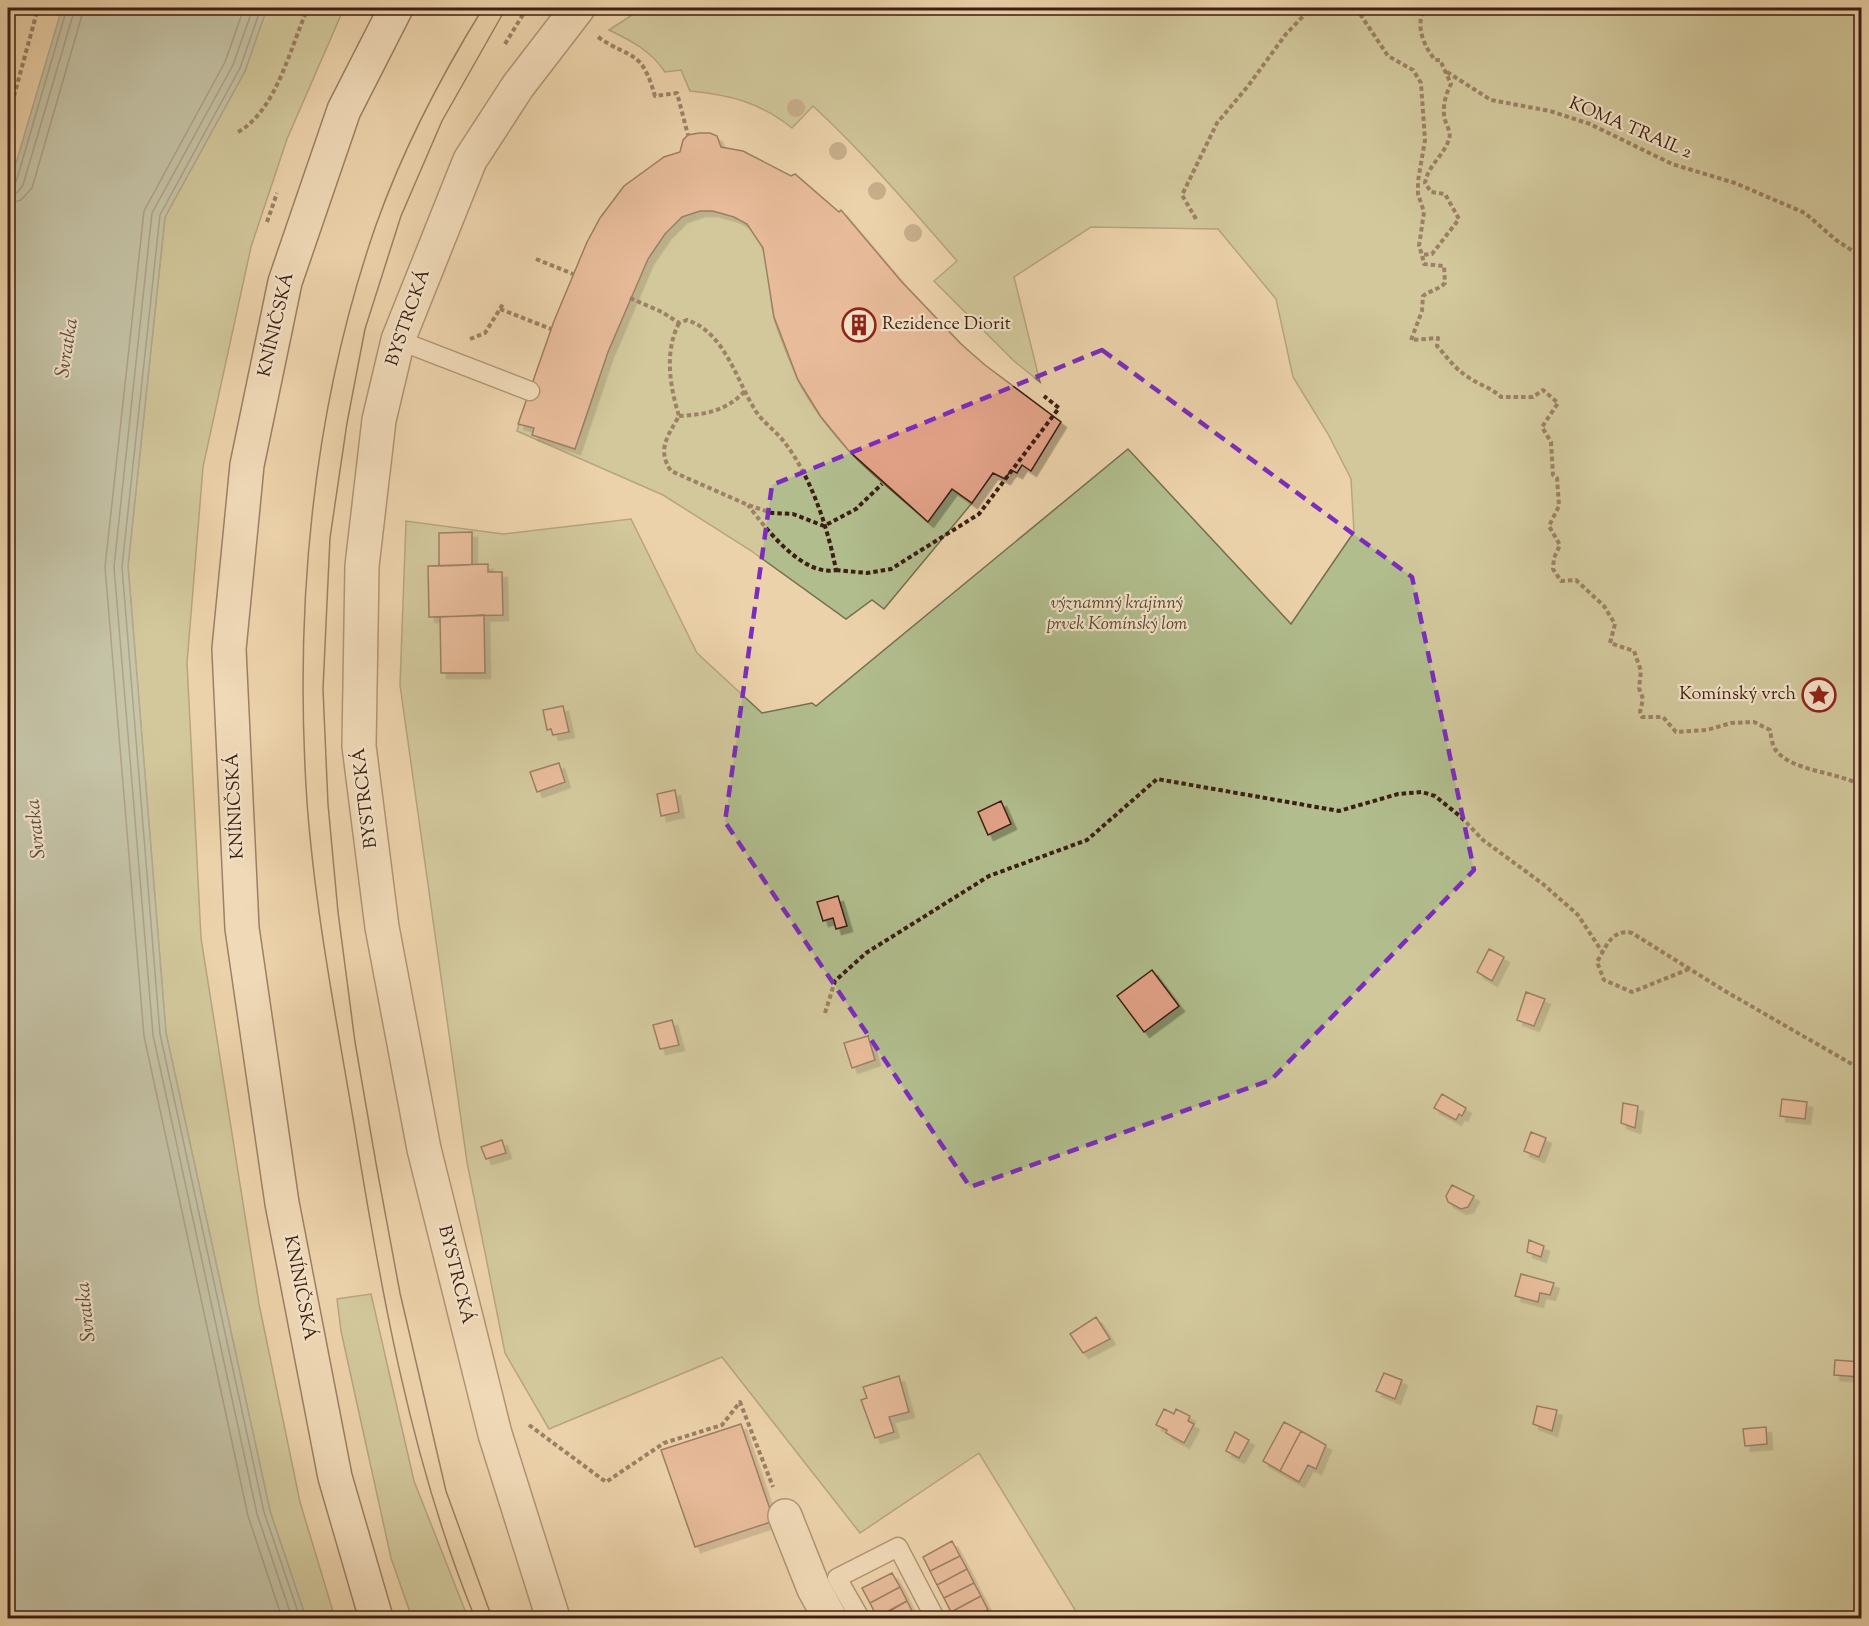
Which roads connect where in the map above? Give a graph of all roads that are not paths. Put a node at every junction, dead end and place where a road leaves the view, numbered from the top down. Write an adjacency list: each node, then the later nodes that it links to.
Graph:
1 (396, 8): 7 (street, KNÍNIČSKÁ)
2 (586, 21): 3 (street, BYSTRCKÁ)
3 (398, 340): 4 (lane); 8 (street, BYSTRCKÁ)
4 (530, 392)
5 (785, 1516): 6 (street)
6 (825, 1583): 9 (street); 10 (lane); 11 (lane)
7 (376, 1618)
8 (554, 1618)
9 (830, 1618)
10 (860, 1618)
11 (935, 1618)

